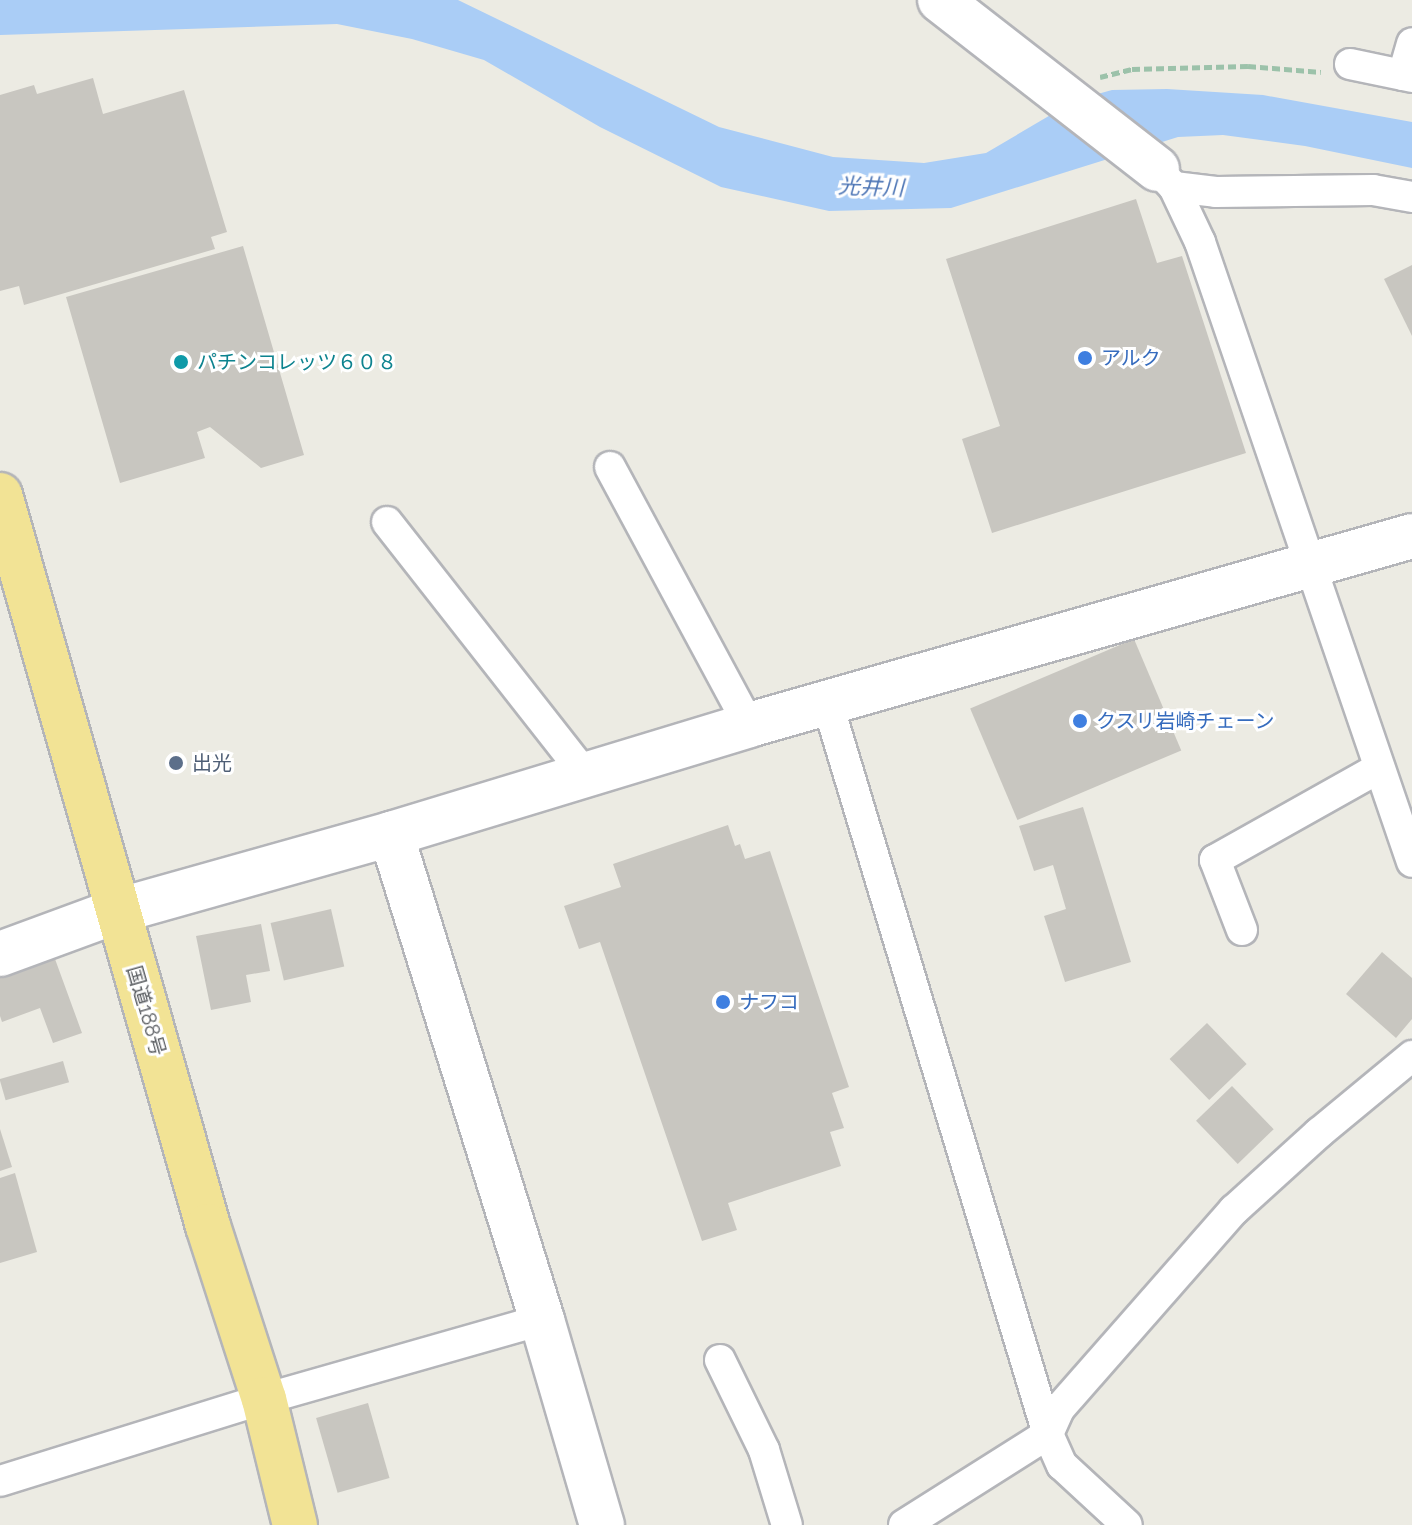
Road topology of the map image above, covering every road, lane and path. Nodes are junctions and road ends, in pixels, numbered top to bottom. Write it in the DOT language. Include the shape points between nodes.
graph roads {
  1 [pos="940,0"];
  2 [pos="1412,43"];
  3 [pos="1350,64"];
  4 [pos="1408,76"];
  5 [pos="1071,101"];
  6 [pos="1166,178"];
  7 [pos="1412,197"];
  8 [pos="610,467"];
  9 [pos="0,495"];
  10 [pos="387,522"];
  11 [pos="1412,536"];
  12 [pos="1309,566"];
  13 [pos="828,705"];
  14 [pos="749,725"];
  15 [pos="1377,769"];
  16 [pos="584,773"];
  17 [pos="391,834"];
  18 [pos="1412,862"];
  19 [pos="117,911"];
  20 [pos="1242,930"];
  21 [pos="0,954"];
  22 [pos="1412,1056"];
  23 [pos="542,1320"];
  24 [pos="720,1360"];
  25 [pos="264,1399"];
  26 [pos="1048,1434"];
  27 [pos="0,1481"];
  28 [pos="295,1525"];
  29 [pos="602,1525"];
  30 [pos="787,1525"];
  31 [pos="904,1525"];
  32 [pos="1127,1525"];
  1 -- 5 [label="street"];
  2 -- 4 [label="street"];
  3 -- 4 [label="street"];
  3 -- 5 [label="path" via="1334,73 1248,66 1132,69 1098,78"];
  5 -- 6 [label="street"];
  6 -- 7 [label="street" via="1216,192 1373,190"];
  6 -- 12 [label="street" via="1200,242"];
  8 -- 14 [label="street"];
  9 -- 19 [label="highway, 国道188号"];
  10 -- 16 [label="street"];
  11 -- 12 [label="street"];
  12 -- 13 [label="street"];
  12 -- 15 [label="street"];
  13 -- 14 [label="street"];
  13 -- 26 [label="street"];
  14 -- 16 [label="street"];
  15 -- 18 [label="street"];
  15 -- 20 [label="street" via="1215,860"];
  16 -- 17 [label="street"];
  17 -- 19 [label="street"];
  17 -- 23 [label="street"];
  19 -- 21 [label="street"];
  19 -- 25 [label="highway, 国道188号"];
  22 -- 26 [label="street" via="1234,1210 1059,1409"];
  23 -- 25 [label="street"];
  23 -- 29 [label="street"];
  24 -- 30 [label="street" via="764,1450"];
  25 -- 27 [label="street"];
  25 -- 28 [label="highway, 国道188号"];
  26 -- 31 [label="street"];
  26 -- 32 [label="street" via="1062,1465"];
}
